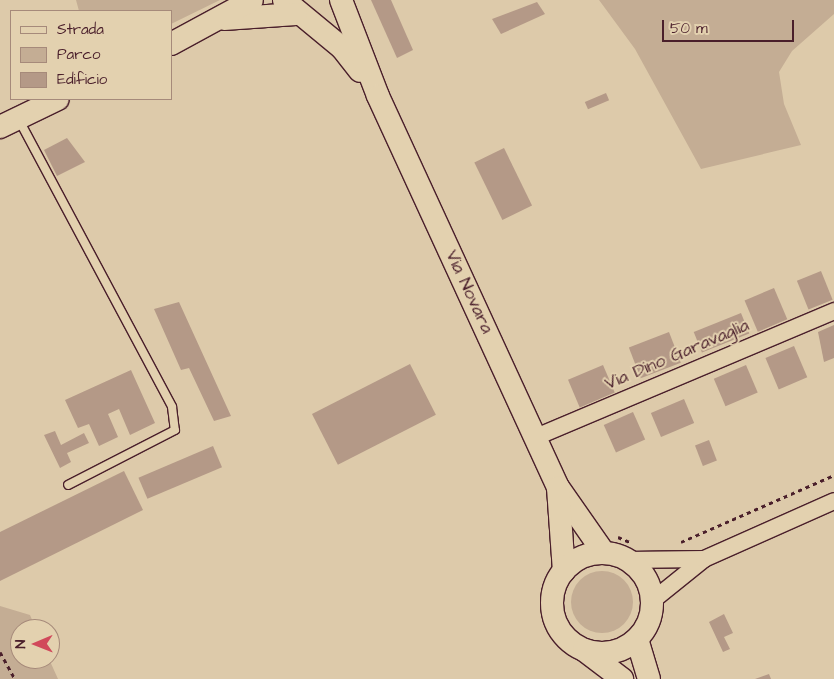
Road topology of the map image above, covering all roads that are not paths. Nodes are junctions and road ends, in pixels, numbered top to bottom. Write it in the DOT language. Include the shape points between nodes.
graph roads {
  1 [pos="252,0"];
  2 [pos="336,0"];
  3 [pos="341,0"];
  4 [pos="295,10"];
  5 [pos="221,20"];
  6 [pos="172,44"];
  7 [pos="378,96"];
  8 [pos="56,100"];
  9 [pos="9,122"];
  10 [pos="834,311"];
  11 [pos="536,437"];
  12 [pos="68,485"];
  13 [pos="558,487"];
  14 [pos="834,501"];
  15 [pos="608,543"];
  16 [pos="631,552"];
  17 [pos="704,559"];
  18 [pos="564,571"];
  19 [pos="652,601"];
  20 [pos="637,639"];
  21 [pos="583,649"];
  22 [pos="622,679"];
  23 [pos="649,679"];
  1 -- 5 [label="street"];
  2 -- 4 [label="street" via="323,14"];
  3 -- 7 [label="street, Via Novara"];
  4 -- 5 [label="street"];
  4 -- 7 [label="street, Via Novara" via="342,48"];
  5 -- 6 [label="street"];
  7 -- 11 [label="street, Via Novara"];
  8 -- 9 [label="street"];
  9 -- 12 [label="lane" via="172,407 175,430"];
  10 -- 11 [label="street, Via Dino Garavaglia"];
  11 -- 13 [label="street, Via Novara"];
  13 -- 15 [label="street, Via Novara"];
  13 -- 18 [label="street, Via Novara"];
  14 -- 17 [label="street"];
  15 -- 16 [label="street"];
  15 -- 18 [label="street"];
  16 -- 17 [label="street"];
  16 -- 19 [label="street"];
  17 -- 19 [label="street"];
  18 -- 21 [label="street, Via Novara" via="553,599 554,615 570,641"];
  19 -- 20 [label="street" via="651,615"];
  20 -- 21 [label="street" via="612,652"];
  20 -- 23 [label="street"];
  21 -- 22 [label="street, Via Novara"];
}
